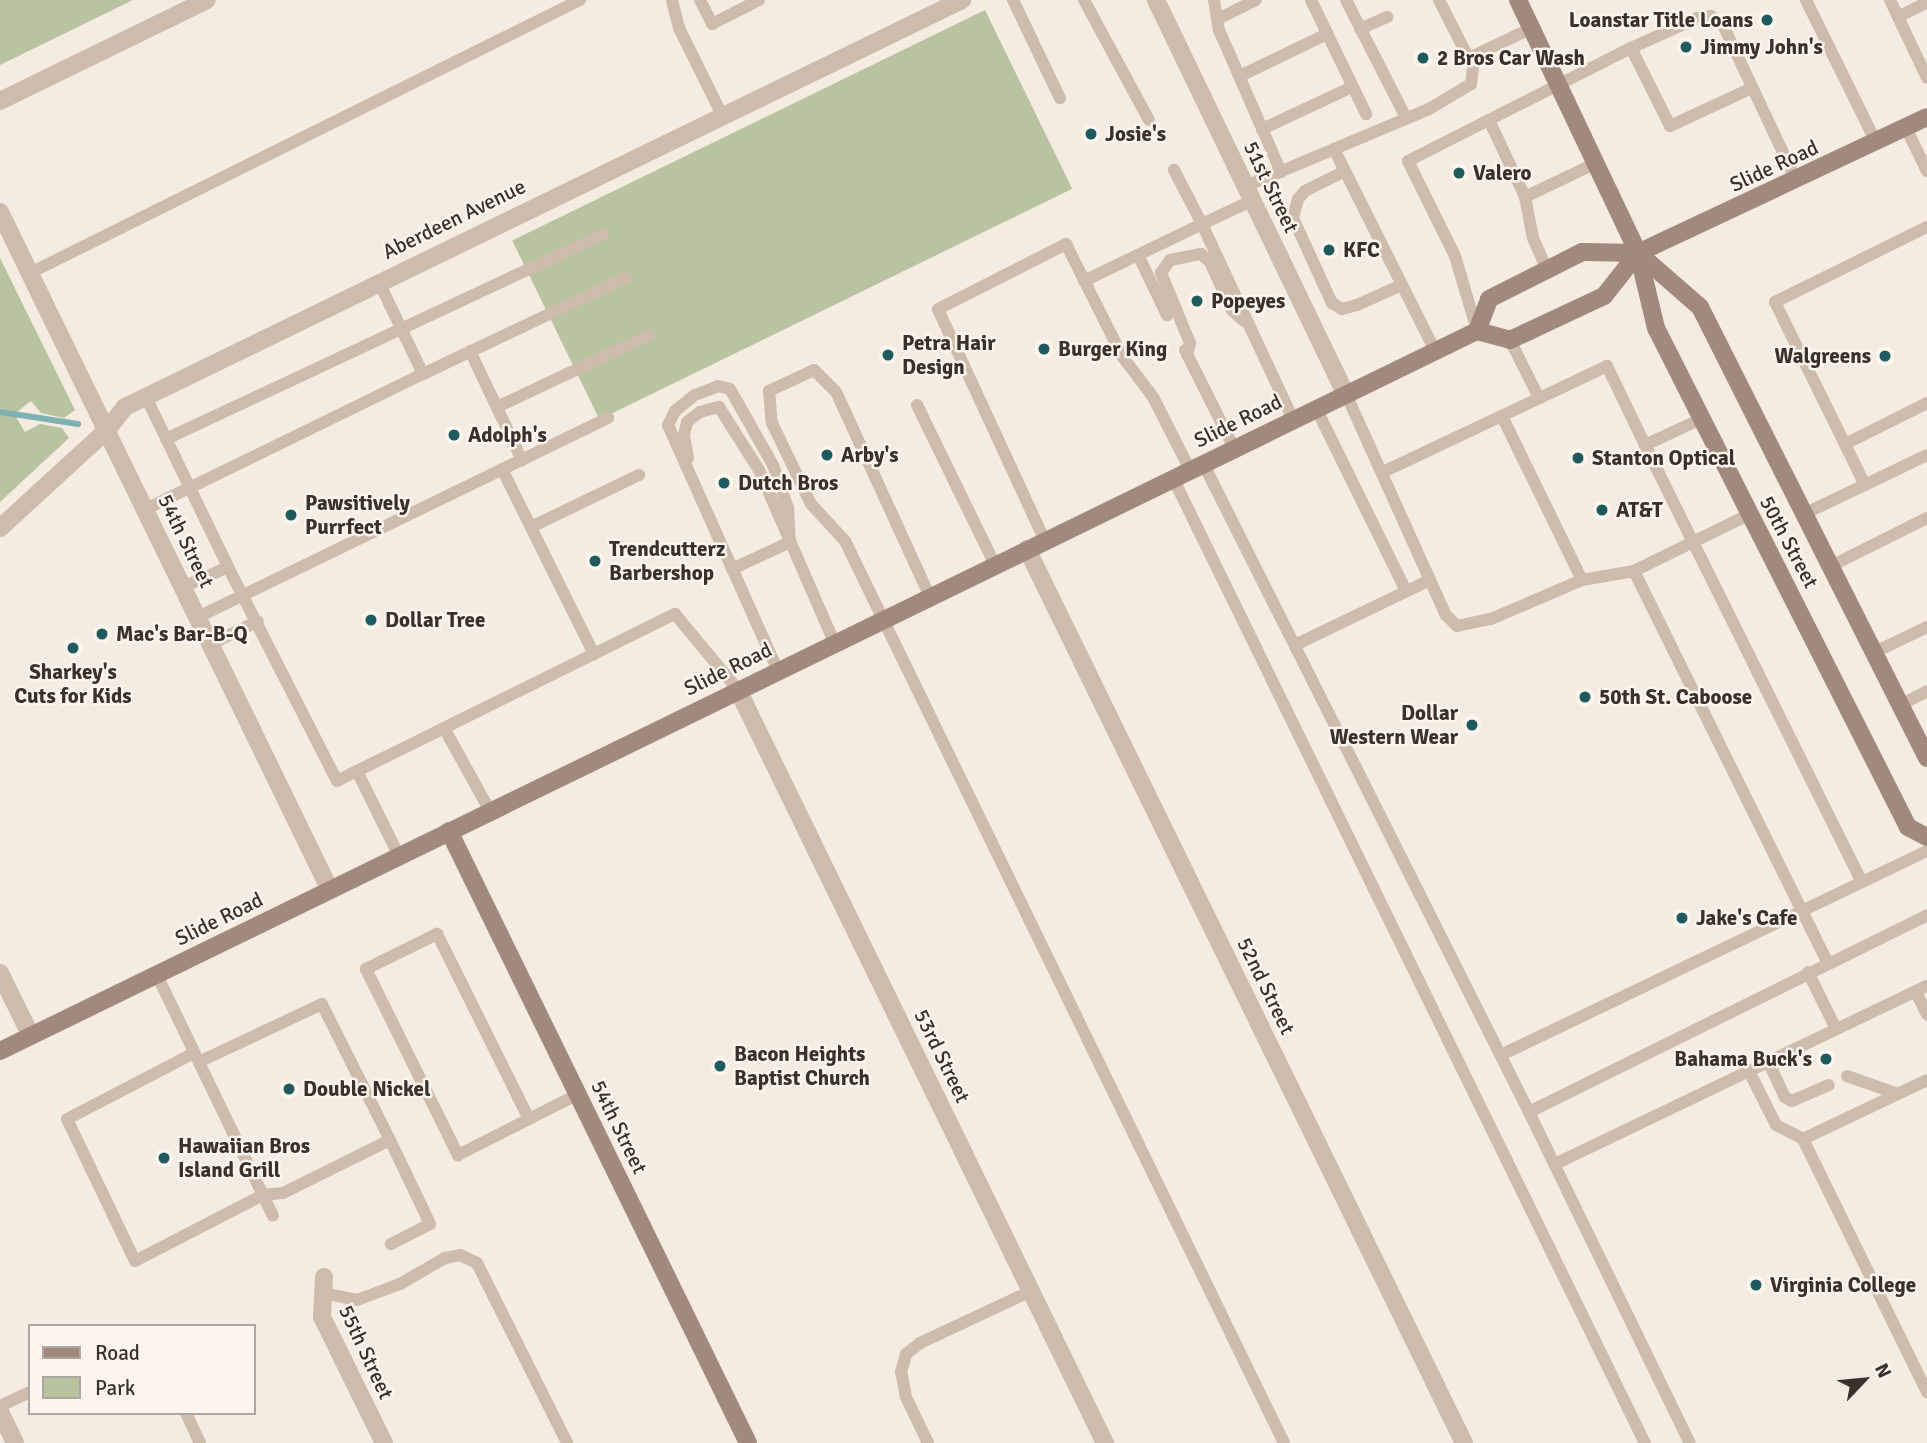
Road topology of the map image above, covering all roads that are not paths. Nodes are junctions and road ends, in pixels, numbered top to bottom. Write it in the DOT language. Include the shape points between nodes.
graph roads {
  1 [pos="207,0"];
  2 [pos="580,0"];
  3 [pos="672,0"];
  4 [pos="700,0"];
  5 [pos="759,0"];
  6 [pos="962,0"];
  7 [pos="1013,0"];
  8 [pos="1084,0"];
  9 [pos="1156,0"];
  10 [pos="1214,0"];
  11 [pos="1256,0"];
  12 [pos="1311,0"];
  13 [pos="1346,0"];
  14 [pos="1439,0"];
  15 [pos="1518,0"];
  16 [pos="1806,0"];
  17 [pos="1890,0"];
  18 [pos="1927,2"];
  19 [pos="1387,17"];
  20 [pos="1898,17"];
  21 [pos="1218,19"];
  22 [pos="1532,28"];
  23 [pos="1360,29"];
  24 [pos="1327,34"];
  25 [pos="1631,48"];
  26 [pos="1469,58"];
  27 [pos="1240,76"];
  28 [pos="1927,78"];
  29 [pos="1558,84"];
  30 [pos="1352,87"];
  31 [pos="1752,88"];
  32 [pos="1060,98"];
  33 [pos="0,102"];
  34 [pos="1366,114"];
  35 [pos="722,115"];
  36 [pos="1927,117"];
  37 [pos="1406,118"];
  38 [pos="1149,120"];
  39 [pos="1489,120"];
  40 [pos="1906,128"];
  41 [pos="1262,129"];
  42 [pos="1876,142"];
  43 [pos="1334,149"];
  44 [pos="1595,163"];
  45 [pos="1174,170"];
  46 [pos="1345,171"];
  47 [pos="1927,171"];
  48 [pos="1281,172"];
  49 [pos="1796,180"];
  50 [pos="1249,193"];
  51 [pos="1525,197"];
  52 [pos="0,212"];
  53 [pos="1202,225"];
  54 [pos="1927,227"];
  55 [pos="603,234"];
  56 [pos="1638,253"];
  57 [pos="1138,255"];
  58 [pos="1547,270"];
  59 [pos="30,273"];
  60 [pos="625,278"];
  61 [pos="1084,281"];
  62 [pos="379,282"];
  63 [pos="1402,285"];
  64 [pos="1249,326"];
  65 [pos="402,330"];
  66 [pos="1477,331"];
  67 [pos="649,335"];
  68 [pos="1510,340"];
  69 [pos="470,351"];
  70 [pos="1435,351"];
  71 [pos="1187,355"];
  72 [pos="423,374"];
  73 [pos="1346,394"];
  74 [pos="146,397"];
  75 [pos="1539,398"];
  76 [pos="1927,403"];
  77 [pos="917,405"];
  78 [pos="497,407"];
  79 [pos="1316,408"];
  80 [pos="1502,416"];
  81 [pos="608,418"];
  82 [pos="1293,419"];
  83 [pos="1701,419"];
  84 [pos="107,430"];
  85 [pos="166,439"];
  86 [pos="1846,444"];
  87 [pos="1646,445"];
  88 [pos="1234,448"];
  89 [pos="1927,455"];
  90 [pos="522,460"];
  91 [pos="1196,466"];
  92 [pos="502,469"];
  93 [pos="1383,472"];
  94 [pos="639,475"];
  95 [pos="1173,478"];
  96 [pos="1865,485"];
  97 [pos="190,488"];
  98 [pos="146,509"];
  99 [pos="1804,514"];
  100 [pos="1748,515"];
  101 [pos="1927,518"];
  102 [pos="531,527"];
  103 [pos="0,528"];
  104 [pos="1045,541"];
  105 [pos="790,542"];
  106 [pos="1693,542"];
  107 [pos="722,547"];
  108 [pos="1027,549"];
  109 [pos="995,565"];
  110 [pos="1830,566"];
  111 [pos="228,567"];
  112 [pos="732,569"];
  113 [pos="1634,570"];
  114 [pos="1430,580"];
  115 [pos="1582,580"];
  116 [pos="183,587"];
  117 [pos="1406,591"];
  118 [pos="245,595"];
  119 [pos="930,597"];
  120 [pos="198,617"];
  121 [pos="883,620"];
  122 [pos="258,621"];
  123 [pos="1927,626"];
  124 [pos="835,643"];
  125 [pos="211,644"];
  126 [pos="1295,645"];
  127 [pos="1874,653"];
  128 [pos="594,654"];
  129 [pos="778,670"];
  130 [pos="738,690"];
  131 [pos="1927,691"];
  132 [pos="1900,705"];
  133 [pos="444,729"];
  134 [pos="1927,758"];
  135 [pos="357,771"];
  136 [pos="490,811"];
  137 [pos="449,831"];
  138 [pos="1927,837"];
  139 [pos="1927,851"];
  140 [pos="399,856"];
  141 [pos="1860,879"];
  142 [pos="330,890"];
  143 [pos="1801,909"];
  144 [pos="1927,915"];
  145 [pos="1828,963"];
  146 [pos="1808,972"];
  147 [pos="0,973"];
  148 [pos="157,975"];
  149 [pos="1921,989"];
  150 [pos="1927,1015"];
  151 [pos="1836,1029"];
  152 [pos="31,1036"];
  153 [pos="0,1051"];
  154 [pos="1501,1055"];
  155 [pos="197,1058"];
  156 [pos="1768,1061"];
  157 [pos="1749,1071"];
  158 [pos="1847,1076"];
  159 [pos="1927,1080"];
  160 [pos="1829,1085"];
  161 [pos="578,1094"];
  162 [pos="1898,1094"];
  163 [pos="1529,1112"];
  164 [pos="529,1119"];
  165 [pos="1802,1139"];
  166 [pos="390,1140"];
  167 [pos="1555,1164"];
  168 [pos="263,1195"];
  169 [pos="273,1216"];
  170 [pos="391,1244"];
  171 [pos="323,1285"];
  172 [pos="1031,1291"];
  173 [pos="1927,1392"];
  174 [pos="28,1393"];
  175 [pos="0,1406"];
  176 [pos="187,1415"];
  177 [pos="2,1422"];
  178 [pos="15,1443"];
  179 [pos="200,1443"];
  180 [pos="384,1443"];
  181 [pos="567,1443"];
  182 [pos="748,1443"];
  183 [pos="928,1443"];
  184 [pos="1105,1443"];
  185 [pos="1284,1443"];
  186 [pos="1464,1443"];
  187 [pos="1645,1443"];
  188 [pos="1690,1443"];
  1 -- 33 [label="street"];
  2 -- 59 [label="lane"];
  3 -- 35 [label="lane" via="679,28"];
  4 -- 5 [label="lane" via="712,24"];
  6 -- 35 [label="street, Aberdeen Avenue"];
  7 -- 32 [label="lane"];
  8 -- 38 [label="lane"];
  9 -- 50 [label="street, 51st Street"];
  10 -- 21 [label="lane"];
  11 -- 21 [label="lane"];
  12 -- 24 [label="lane"];
  13 -- 23 [label="lane"];
  14 -- 26 [label="lane"];
  15 -- 22 [label="main road, 50th Street"];
  16 -- 42 [label="lane"];
  17 -- 20 [label="lane"];
  18 -- 20 [label="lane"];
  19 -- 23 [label="lane"];
  20 -- 28 [label="lane"];
  21 -- 27 [label="lane"];
  22 -- 26 [label="lane"];
  22 -- 29 [label="main road, 50th Street"];
  23 -- 37 [label="lane"];
  24 -- 27 [label="lane"];
  24 -- 30 [label="lane"];
  25 -- 29 [label="lane"];
  25 -- 31 [label="lane" via="1711,16 1723,25"];
  25 -- 31 [label="lane" via="1670,126"];
  26 -- 37 [label="lane" via="1474,75 1471,84"];
  27 -- 41 [label="lane"];
  29 -- 39 [label="lane"];
  29 -- 44 [label="main road, 50th Street"];
  30 -- 34 [label="lane"];
  30 -- 41 [label="lane"];
  31 -- 49 [label="lane"];
  35 -- 62 [label="street, Aberdeen Avenue"];
  36 -- 40 [label="main road, Slide Road"];
  37 -- 43 [label="lane"];
  39 -- 51 [label="lane"];
  39 -- 66 [label="lane" via="1408,161 1455,256"];
  40 -- 42 [label="main road, Slide Road"];
  40 -- 47 [label="lane"];
  41 -- 48 [label="lane"];
  42 -- 49 [label="main road, Slide Road"];
  43 -- 46 [label="lane"];
  43 -- 48 [label="lane"];
  44 -- 51 [label="lane"];
  44 -- 56 [label="main road, 50th Street"];
  45 -- 53 [label="lane"];
  46 -- 63 [label="lane"];
  46 -- 63 [label="lane" via="1305,191 1293,218 1332,303 1342,309"];
  48 -- 50 [label="lane"];
  49 -- 56 [label="main road, Slide Road"];
  50 -- 53 [label="lane"];
  50 -- 73 [label="street, 51st Street"];
  51 -- 58 [label="lane" via="1533,238"];
  52 -- 59 [label="street, 54th Street"];
  53 -- 57 [label="lane"];
  53 -- 64 [label="lane"];
  54 -- 86 [label="lane" via="1775,302"];
  55 -- 65 [label="lane"];
  56 -- 58 [label="main road, Slide Road" via="1582,252"];
  56 -- 68 [label="main road, Slide Road" via="1604,296"];
  56 -- 83 [label="main road, 50th Street" via="1656,328"];
  56 -- 99 [label="main road, 50th Street" via="1700,307"];
  57 -- 61 [label="lane"];
  57 -- 71 [label="lane"];
  58 -- 66 [label="main road, Slide Road" via="1489,299"];
  59 -- 84 [label="street, 54th Street"];
  60 -- 69 [label="lane"];
  61 -- 91 [label="lane" via="1122,356"];
  61 -- 104 [label="lane" via="1066,244 938,309"];
  62 -- 65 [label="lane"];
  62 -- 74 [label="street, Aberdeen Avenue"];
  63 -- 70 [label="lane"];
  64 -- 71 [label="lane" via="1232,310 1210,262 1201,254 1179,255 1163,265 1161,273 1190,343"];
  64 -- 82 [label="lane"];
  65 -- 72 [label="lane"];
  65 -- 85 [label="lane"];
  66 -- 68 [label="main road"];
  66 -- 70 [label="main road, Slide Road"];
  67 -- 78 [label="lane"];
  68 -- 75 [label="lane"];
  69 -- 72 [label="lane"];
  69 -- 78 [label="lane"];
  70 -- 73 [label="main road, Slide Road"];
  71 -- 88 [label="lane"];
  72 -- 97 [label="lane"];
  73 -- 79 [label="main road, Slide Road"];
  73 -- 93 [label="lane"];
  74 -- 84 [label="street, Aberdeen Avenue" via="125,407"];
  74 -- 85 [label="lane"];
  75 -- 80 [label="lane"];
  75 -- 87 [label="lane" via="1607,366"];
  76 -- 86 [label="lane"];
  77 -- 109 [label="lane"];
  78 -- 90 [label="lane"];
  79 -- 82 [label="main road, Slide Road"];
  79 -- 117 [label="lane"];
  80 -- 93 [label="lane"];
  80 -- 115 [label="lane"];
  81 -- 90 [label="lane"];
  82 -- 88 [label="main road, Slide Road"];
  83 -- 87 [label="lane"];
  83 -- 100 [label="main road, 50th Street"];
  84 -- 98 [label="street, 54th Street"];
  84 -- 103 [label="street, Aberdeen Avenue"];
  85 -- 97 [label="lane"];
  86 -- 96 [label="lane"];
  87 -- 106 [label="lane"];
  88 -- 91 [label="main road, Slide Road"];
  89 -- 96 [label="lane"];
  90 -- 92 [label="lane"];
  91 -- 95 [label="main road, Slide Road"];
  91 -- 126 [label="lane"];
  92 -- 102 [label="lane"];
  92 -- 118 [label="lane"];
  93 -- 114 [label="lane"];
  94 -- 102 [label="lane"];
  95 -- 104 [label="main road, Slide Road"];
  95 -- 187 [label="lane"];
  96 -- 99 [label="lane"];
  97 -- 98 [label="lane"];
  97 -- 111 [label="lane"];
  98 -- 116 [label="street, 54th Street"];
  99 -- 110 [label="main road, 50th Street"];
  100 -- 106 [label="lane"];
  100 -- 138 [label="main road, 50th Street" via="1810,628 1908,827"];
  101 -- 110 [label="lane"];
  102 -- 128 [label="lane"];
  104 -- 108 [label="main road, Slide Road"];
  105 -- 107 [label="lane" via="759,470 719,407 700,412 687,422 684,435 688,458 726,539"];
  105 -- 107 [label="lane" via="788,508 773,465 730,389 718,386 695,395 675,411 667,425"];
  105 -- 112 [label="lane"];
  105 -- 124 [label="lane"];
  106 -- 113 [label="lane"];
  106 -- 141 [label="lane"];
  107 -- 112 [label="lane"];
  108 -- 109 [label="main road, Slide Road"];
  108 -- 186 [label="street, 52nd Street"];
  109 -- 119 [label="main road, Slide Road"];
  110 -- 127 [label="main road, 50th Street"];
  111 -- 116 [label="lane"];
  111 -- 118 [label="lane"];
  112 -- 129 [label="lane"];
  113 -- 115 [label="lane"];
  113 -- 143 [label="lane"];
  114 -- 115 [label="lane" via="1446,615 1466,628"];
  114 -- 117 [label="lane"];
  116 -- 120 [label="street, 54th Street"];
  117 -- 126 [label="lane"];
  118 -- 120 [label="lane"];
  118 -- 122 [label="lane"];
  119 -- 121 [label="main road, Slide Road"];
  119 -- 121 [label="lane" via="836,392 814,370 769,390 772,423 811,505 845,541"];
  120 -- 125 [label="street, 54th Street"];
  121 -- 124 [label="main road, Slide Road"];
  121 -- 185 [label="lane"];
  122 -- 125 [label="lane"];
  122 -- 135 [label="lane" via="337,781"];
  123 -- 127 [label="lane"];
  124 -- 129 [label="main road, Slide Road"];
  125 -- 142 [label="street, 54th Street"];
  126 -- 154 [label="lane"];
  127 -- 132 [label="main road, 50th Street"];
  128 -- 130 [label="lane" via="675,614"];
  128 -- 133 [label="lane"];
  129 -- 130 [label="main road, Slide Road"];
  130 -- 136 [label="main road, Slide Road"];
  130 -- 172 [label="street, 53rd Street"];
  131 -- 132 [label="lane"];
  132 -- 134 [label="main road, 50th Street"];
  133 -- 135 [label="lane"];
  133 -- 136 [label="lane"];
  135 -- 140 [label="lane"];
  136 -- 137 [label="main road, Slide Road"];
  137 -- 140 [label="main road, Slide Road"];
  137 -- 161 [label="main road, 54th Street"];
  139 -- 141 [label="lane"];
  140 -- 142 [label="main road, Slide Road"];
  141 -- 143 [label="lane"];
  142 -- 148 [label="main road, Slide Road"];
  143 -- 145 [label="lane"];
  143 -- 154 [label="lane"];
  144 -- 145 [label="lane"];
  145 -- 146 [label="lane"];
  146 -- 151 [label="lane"];
  146 -- 163 [label="lane"];
  147 -- 152 [label="street"];
  148 -- 152 [label="main road, Slide Road"];
  148 -- 155 [label="lane"];
  149 -- 150 [label="lane"];
  149 -- 151 [label="lane"];
  151 -- 156 [label="lane"];
  152 -- 153 [label="main road, Slide Road"];
  154 -- 163 [label="lane"];
  155 -- 166 [label="lane" via="322,1004"];
  155 -- 168 [label="lane"];
  155 -- 168 [label="lane" via="67,1119 135,1261"];
  156 -- 157 [label="lane"];
  156 -- 160 [label="lane" via="1785,1097 1792,1101"];
  157 -- 165 [label="lane" via="1776,1125"];
  157 -- 167 [label="lane"];
  158 -- 162 [label="lane"];
  159 -- 162 [label="lane"];
  161 -- 164 [label="lane"];
  161 -- 182 [label="main road, 54th Street"];
  162 -- 165 [label="lane"];
  163 -- 167 [label="lane"];
  164 -- 164 [label="lane" via="458,1155 366,969 437,934"];
  165 -- 173 [label="lane"];
  166 -- 168 [label="lane" via="283,1194"];
  166 -- 170 [label="lane" via="430,1224"];
  167 -- 188 [label="lane"];
  168 -- 169 [label="lane"];
  171 -- 180 [label="street, 55th Street" via="322,1317"];
  171 -- 181 [label="lane" via="357,1300 445,1258 460,1255 477,1263"];
  172 -- 183 [label="lane" via="920,1343 906,1354 901,1372 906,1397"];
  172 -- 184 [label="street, 53rd Street"];
  174 -- 175 [label="lane"];
  176 -- 179 [label="lane"];
  177 -- 178 [label="street"];
}
